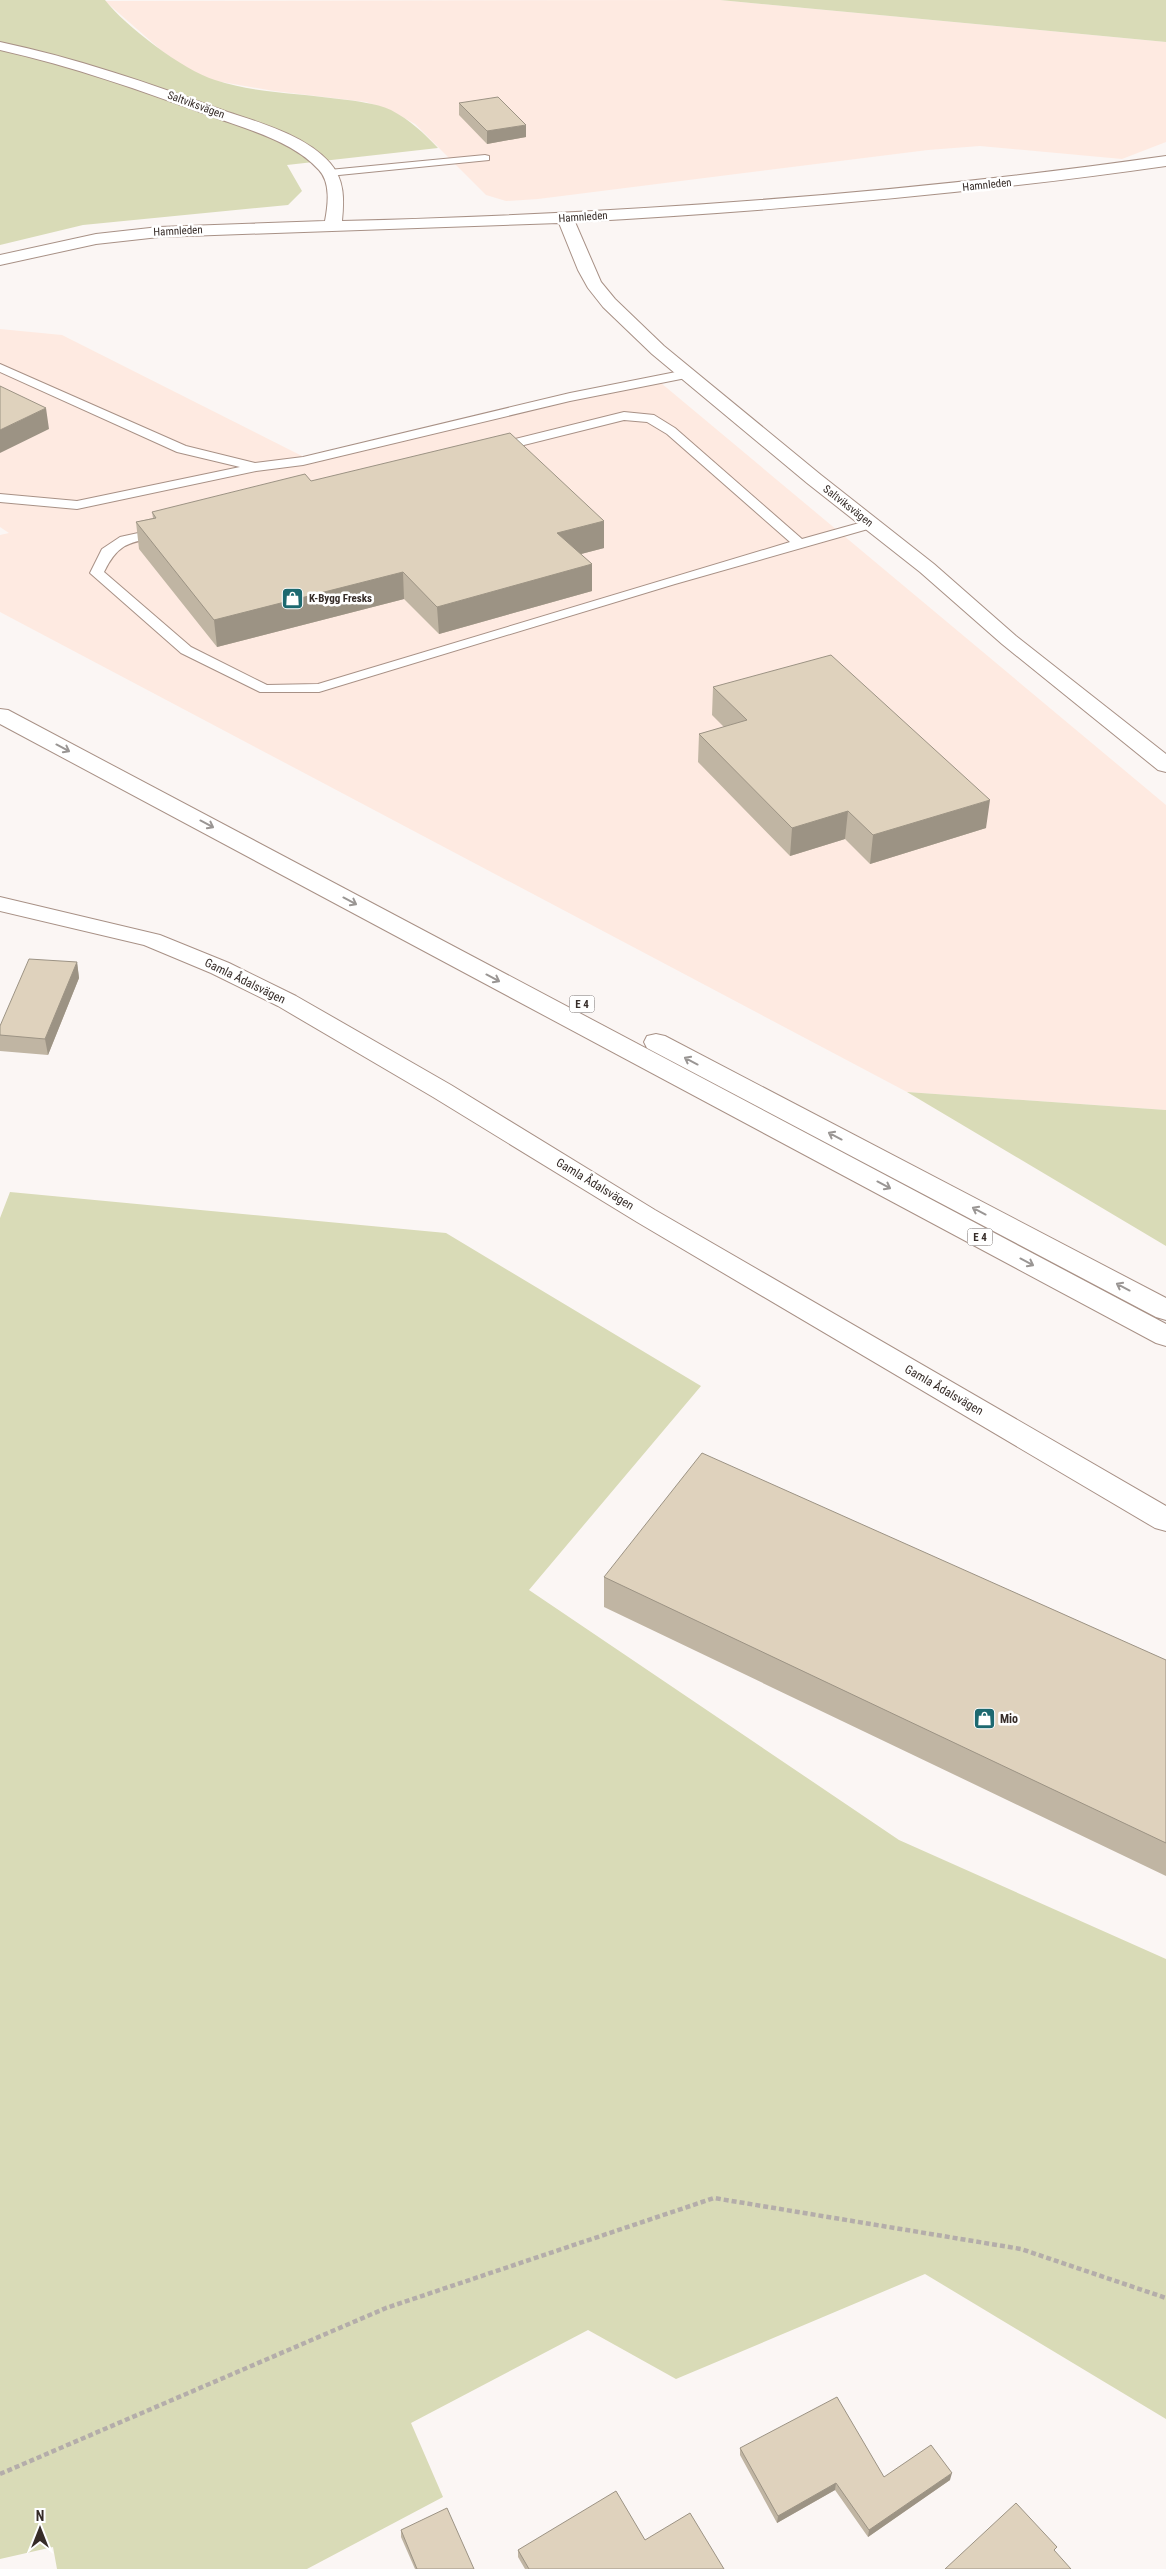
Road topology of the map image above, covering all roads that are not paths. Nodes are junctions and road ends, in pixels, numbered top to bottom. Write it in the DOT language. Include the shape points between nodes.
graph roads {
  1 [pos="0,46"];
  2 [pos="485,158"];
  3 [pos="1166,162"];
  4 [pos="329,173"];
  5 [pos="565,218"];
  6 [pos="333,224"];
  7 [pos="0,260"];
  8 [pos="0,368"];
  9 [pos="686,374"];
  10 [pos="480,452"];
  11 [pos="256,467"];
  12 [pos="0,498"];
  13 [pos="870,524"];
  14 [pos="173,528"];
  15 [pos="799,542"];
  16 [pos="0,696"];
  17 [pos="7,721"];
  18 [pos="1166,765"];
  19 [pos="0,904"];
  20 [pos="1166,1310"];
  21 [pos="1166,1336"];
  22 [pos="1166,1520"];
  1 -- 4 [label="main road, Saltviksvägen" via="82,66 235,120 278,137 306,153"];
  2 -- 4 [label="lane"];
  3 -- 5 [label="main road, Hamnleden" via="904,194"];
  4 -- 6 [label="main road" via="337,200"];
  5 -- 6 [label="main road, Hamnleden"];
  5 -- 9 [label="main road, Saltviksvägen" via="594,284 609,303"];
  6 -- 7 [label="main road, Hamnleden" via="126,235"];
  8 -- 11 [label="lane" via="182,449"];
  9 -- 11 [label="lane" via="570,397 302,461"];
  9 -- 13 [label="main road, Saltviksvägen"];
  10 -- 15 [label="lane" via="624,416 650,418 671,431"];
  11 -- 12 [label="lane" via="77,506"];
  13 -- 15 [label="lane"];
  13 -- 18 [label="main road, Saltviksvägen"];
  14 -- 15 [label="lane" via="125,540 107,552 97,573 186,650 265,689 319,688"];
  20 -- 16 [label="main road, E 4, one-way"];
  17 -- 21 [label="main road, E 4, one-way"];
  19 -- 22 [label="main road, Gamla Ådalsvägen" via="152,940 288,1001 646,1216"];
}
